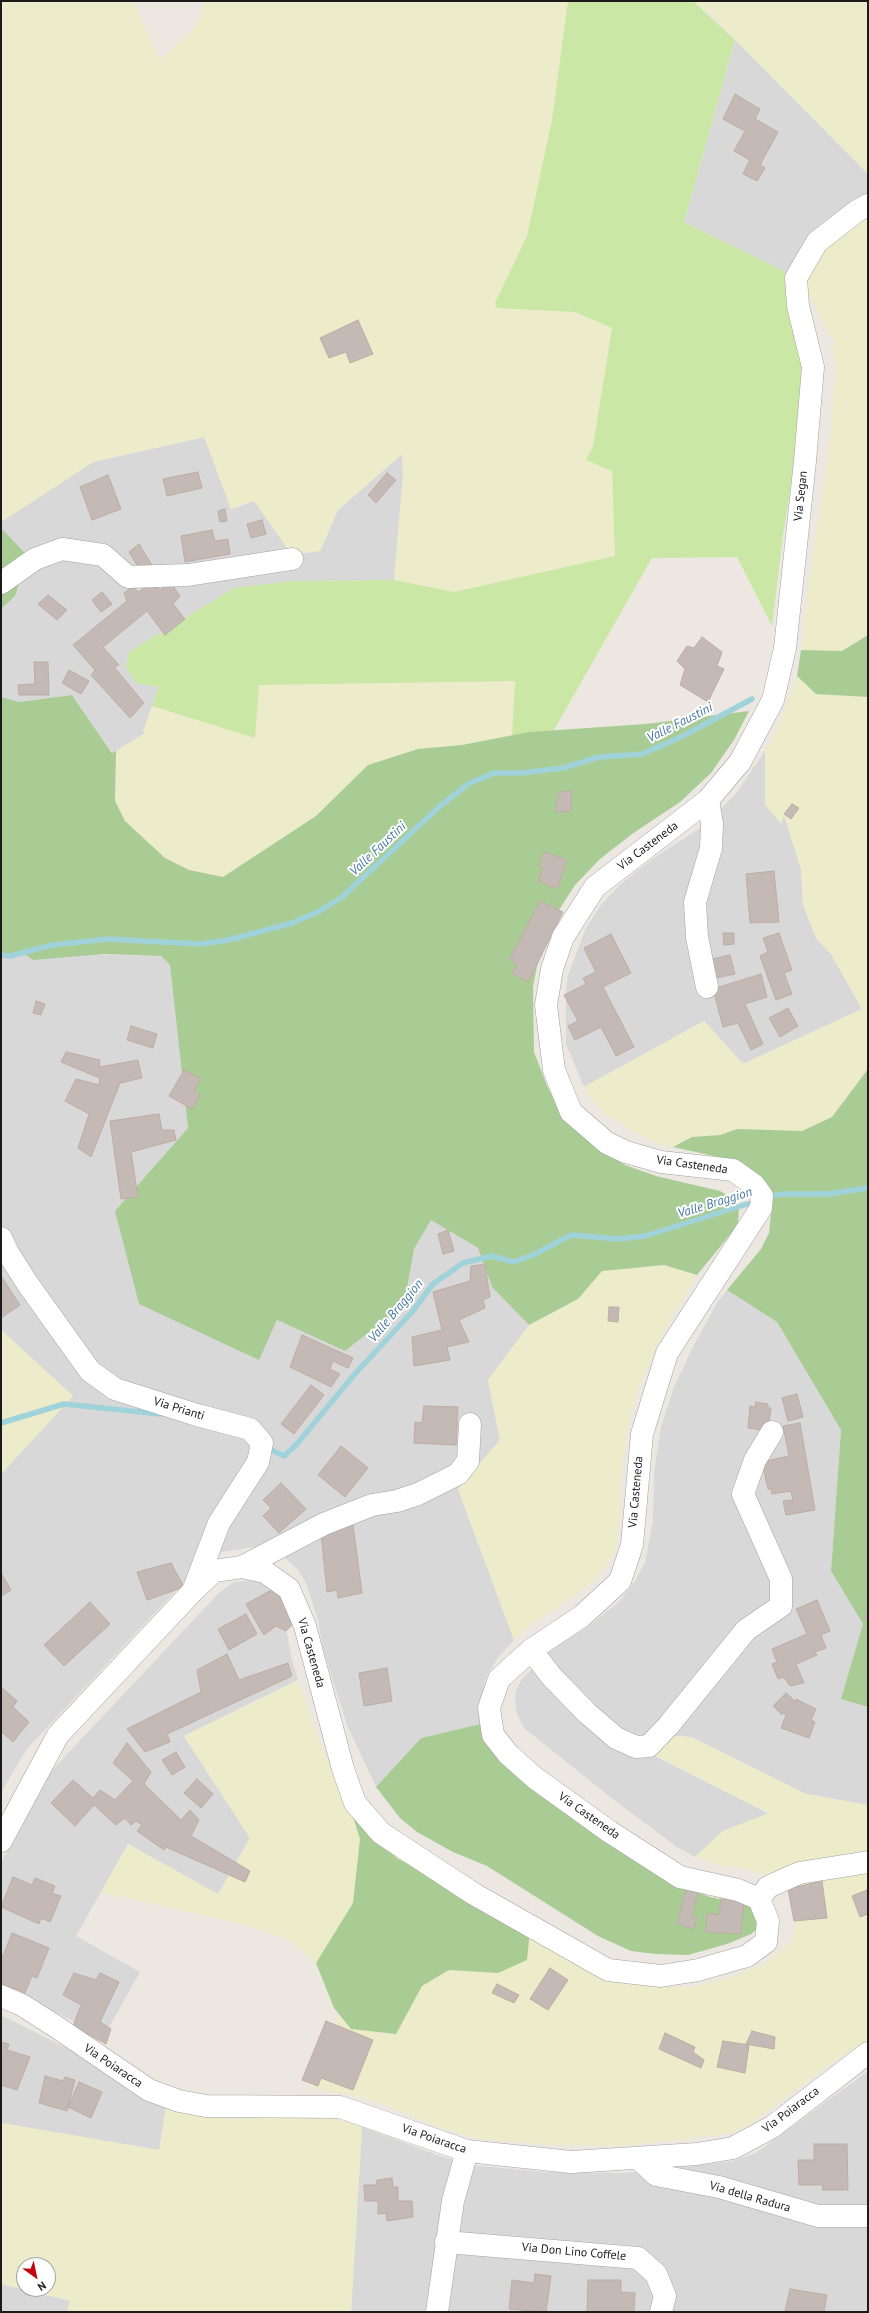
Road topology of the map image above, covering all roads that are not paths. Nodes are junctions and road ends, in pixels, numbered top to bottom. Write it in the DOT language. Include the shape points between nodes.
graph roads {
  1 [pos="868,205"];
  2 [pos="292,559"];
  3 [pos="1,583"];
  4 [pos="708,800"];
  5 [pos="707,987"];
  6 [pos="1,1238"];
  7 [pos="470,1424"];
  8 [pos="772,1432"];
  9 [pos="242,1567"];
  10 [pos="192,1592"];
  11 [pos="531,1650"];
  12 [pos="1,1841"];
  13 [pos="868,1862"];
  14 [pos="759,1899"];
  15 [pos="1,1996"];
  16 [pos="868,2053"];
  17 [pos="467,2151"];
  18 [pos="639,2159"];
  19 [pos="868,2216"];
  20 [pos="446,2242"];
  21 [pos="437,2312"];
  22 [pos="660,2312"];
  1 -- 4 [label="street, Via Segan" via="817,242 796,278 798,306 813,367 785,648 773,700 740,762"];
  2 -- 3 [label="street" via="188,575 128,578 102,555 62,549 35,560"];
  4 -- 5 [label="street" via="712,824 711,848 695,902 697,937"];
  4 -- 11 [label="street, Via Casteneda" via="595,886 563,937 552,969 546,1005 554,1070 571,1112 607,1143 626,1152 661,1162 733,1170 754,1185 762,1196 761,1208 667,1353 642,1434 632,1545 620,1581 582,1616"];
  6 -- 10 [label="street, Via Prianti" via="27,1283 90,1371 115,1389 250,1429 262,1443 258,1462 218,1523"];
  7 -- 9 [label="street" via="468,1461 458,1474 418,1494 372,1505 324,1524"];
  8 -- 11 [label="street" via="755,1460 743,1494 781,1579 781,1606 746,1630 649,1746 636,1747 616,1738 557,1682"];
  9 -- 10 [label="street, Via Casteneda" via="214,1571"];
  9 -- 14 [label="street, Via Casteneda" via="265,1572 289,1589 305,1626 343,1769 356,1803 382,1833 474,1894 608,1970 661,1976 698,1970 747,1956 766,1942 768,1921"];
  10 -- 12 [label="street, Via Casteneda" via="58,1735"];
  11 -- 14 [label="street, Via Casteneda" via="499,1679 489,1708 493,1735 508,1754 535,1778 680,1878 738,1890"];
  13 -- 14 [label="street" via="800,1873 768,1887"];
  15 -- 17 [label="street, Via Poiaracca" via="49,2022 149,2090 179,2101 206,2106 340,2107"];
  16 -- 18 [label="street, Via Poiaracca" via="772,2127 733,2148"];
  17 -- 18 [label="street, Via Poiaracca" via="571,2162"];
  17 -- 20 [label="street" via="453,2201"];
  18 -- 19 [label="street, Via della Radura" via="656,2174 719,2187 818,2216"];
  20 -- 21 [label="street"];
  20 -- 22 [label="street, Via Don Lino Coffele" via="638,2258 656,2274 664,2296"];
}
